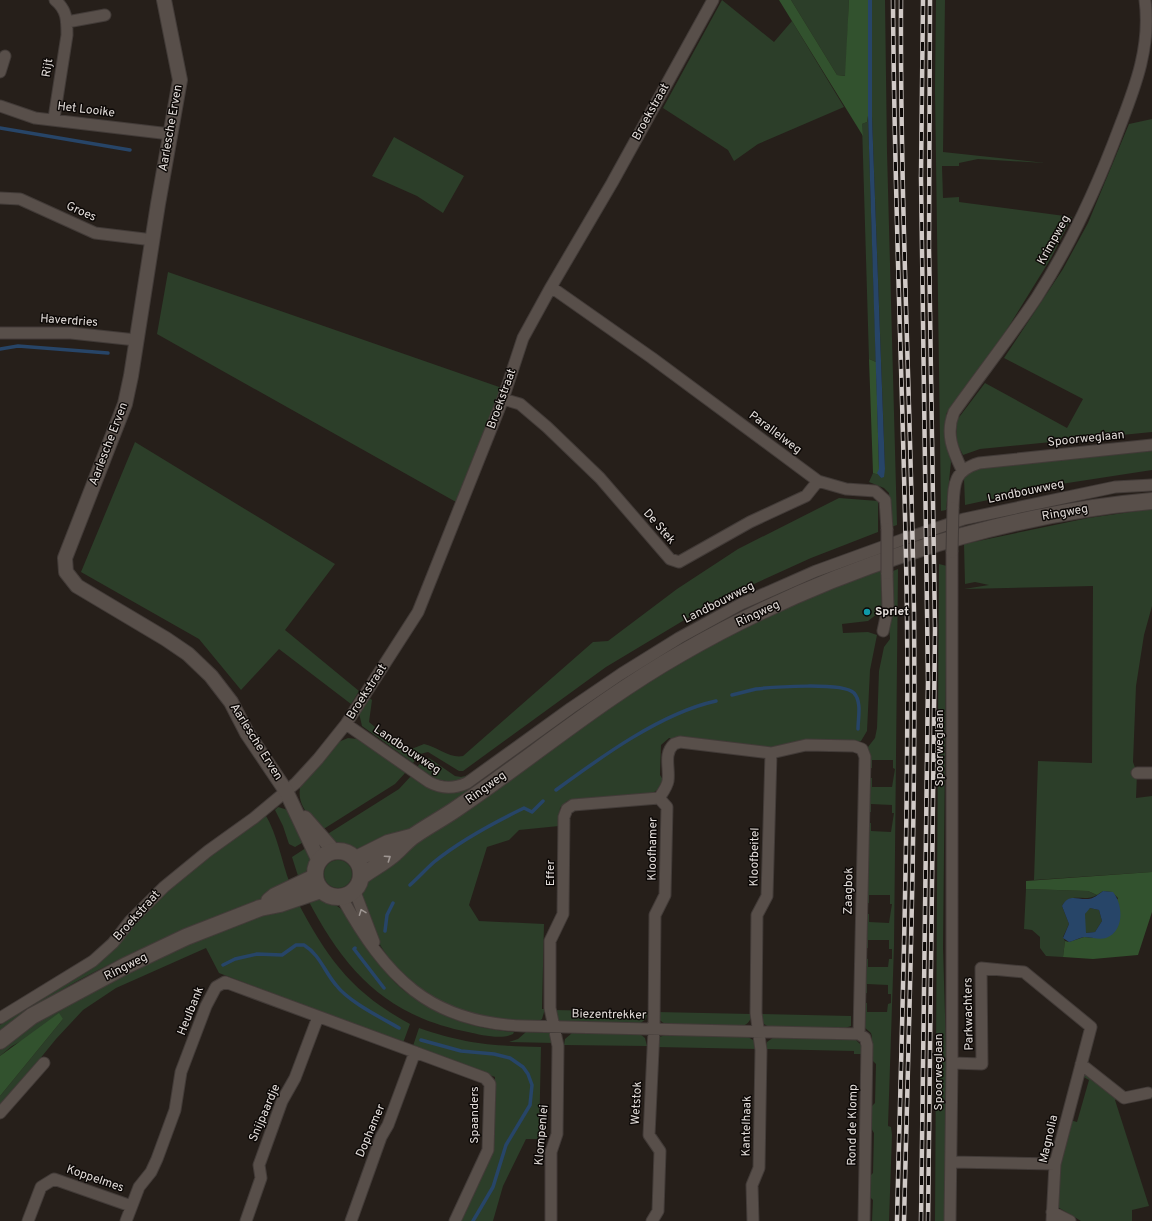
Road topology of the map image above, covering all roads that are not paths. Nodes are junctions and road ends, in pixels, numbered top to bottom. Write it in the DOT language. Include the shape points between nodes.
graph roads {
  1 [pos="55,0"];
  2 [pos="164,0"];
  3 [pos="713,0"];
  4 [pos="1145,0"];
  5 [pos="105,15"];
  6 [pos="67,22"];
  7 [pos="5,56"];
  8 [pos="0,72"];
  9 [pos="0,106"];
  10 [pos="54,118"];
  11 [pos="170,134"];
  12 [pos="0,198"];
  13 [pos="153,240"];
  14 [pos="551,287"];
  15 [pos="0,333"];
  16 [pos="136,340"];
  17 [pos="503,399"];
  18 [pos="1152,445"];
  19 [pos="962,470"];
  20 [pos="818,481"];
  21 [pos="1152,485"];
  22 [pos="1152,500"];
  23 [pos="883,631"];
  24 [pos="346,724"];
  25 [pos="771,753"];
  26 [pos="1137,773"];
  27 [pos="1152,773"];
  28 [pos="286,791"];
  29 [pos="659,798"];
  30 [pos="296,807"];
  31 [pos="412,836"];
  32 [pos="334,851"];
  33 [pos="356,859"];
  34 [pos="320,860"];
  35 [pos="362,876"];
  36 [pos="318,884"];
  37 [pos="348,895"];
  38 [pos="318,1017"];
  39 [pos="0,1018"];
  40 [pos="555,1027"];
  41 [pos="1091,1027"];
  42 [pos="654,1029"];
  43 [pos="758,1031"];
  44 [pos="859,1034"];
  45 [pos="0,1041"];
  46 [pos="415,1052"];
  47 [pos="44,1063"];
  48 [pos="952,1063"];
  49 [pos="1081,1064"];
  50 [pos="1148,1093"];
  51 [pos="0,1113"];
  52 [pos="951,1162"];
  53 [pos="1055,1164"];
  54 [pos="131,1206"];
  55 [pos="1052,1216"];
  56 [pos="28,1221"];
  57 [pos="126,1221"];
  58 [pos="246,1221"];
  59 [pos="351,1221"];
  60 [pos="455,1221"];
  61 [pos="551,1221"];
  62 [pos="652,1221"];
  63 [pos="753,1221"];
  64 [pos="864,1221"];
  65 [pos="950,1221"];
  66 [pos="1070,1221"];
  1 -- 6 [label="street, Rijt" via="63,7"];
  2 -- 11 [label="street, Aarlesche Erven" via="180,80"];
  3 -- 14 [label="street, Broekstraat"];
  4 -- 19 [label="street, Krimpweg" via="1145,50 1138,80 1078,226 1037,297 954,412 949,423 953,451"];
  5 -- 6 [label="street"];
  6 -- 10 [label="street, Rijt"];
  7 -- 8 [label="street"];
  9 -- 10 [label="street, Het Looike" via="35,118"];
  10 -- 11 [label="street, Het Looike"];
  11 -- 13 [label="street, Aarlesche Erven"];
  12 -- 13 [label="street, Groes" via="20,199 95,233"];
  13 -- 16 [label="street, Aarlesche Erven"];
  14 -- 17 [label="street, Broekstraat" via="523,338"];
  14 -- 20 [label="street, Parallelweg"];
  15 -- 16 [label="street, Haverdries" via="71,332"];
  16 -- 28 [label="street, Aarlesche Erven" via="125,404 65,558 66,572 77,586 166,639 188,654 211,676 231,702 247,733"];
  17 -- 20 [label="street, De Stek" via="520,404 547,427 600,478 670,559 679,562 750,522 806,496"];
  17 -- 24 [label="street, Broekstraat" via="418,612"];
  18 -- 19 [label="street, Spoorweglaan" via="979,463"];
  19 -- 48 [label="street, Spoorweglaan, bridge" via="954,485 952,552"];
  20 -- 23 [label="street, Parallelweg, bridge" via="846,489 875,490 885,500 888,608"];
  21 -- 24 [label="street, Landbouwweg" via="1115,487 964,519 809,574 741,604 679,638 621,674 467,783 457,787 444,787 429,782"];
  22 -- 31 [label="main road, Ringweg" via="1058,513 964,535 873,564 748,618 680,654 587,714 455,810"];
  24 -- 28 [label="street, Broekstraat" via="318,759"];
  25 -- 29 [label="street" via="680,742 674,744 668,753 668,779"];
  25 -- 43 [label="street, Kloofbeitel" via="767,896 757,915"];
  25 -- 44 [label="street, Zaagbok" via="806,746 854,746 862,749 865,756"];
  26 -- 27 [label="street"];
  28 -- 30 [label="street"];
  28 -- 39 [label="street, Broekstraat" via="164,887 98,957"];
  29 -- 40 [label="street, Effer" via="573,805 567,809 564,817 563,914 550,942 550,1008"];
  29 -- 42 [label="street, Kloofhamer" via="667,806 665,896 655,915"];
  30 -- 32 [label="street"];
  30 -- 34 [label="street"];
  31 -- 33 [label="main road, Ringweg" via="388,843"];
  35 -- 31 [label="main road, Ringweg, one-way" via="395,853"];
  32 -- 33 [label="main road" via="345,852"];
  32 -- 34 [label="main road"];
  33 -- 35 [label="main road"];
  34 -- 36 [label="main road" via="315,869"];
  35 -- 37 [label="main road" via="360,884"];
  36 -- 37 [label="main road" via="334,898"];
  36 -- 45 [label="main road, Ringweg" via="275,896 260,908 186,937 125,966 32,1016"];
  37 -- 40 [label="street, Biezentrekker" via="357,926 381,957 409,988 432,1003 476,1022 498,1026"];
  38 -- 46 [label="street, Heulbank"];
  38 -- 54 [label="street, Heulbank" via="225,982 216,987 206,1006 181,1072 174,1110 157,1159 139,1187"];
  38 -- 58 [label="street, Snijpaardje" via="295,1078 282,1101 259,1164 261,1178"];
  40 -- 42 [label="street, Biezentrekker"];
  40 -- 61 [label="street, Klompenlei" via="558,1046 557,1134 551,1152"];
  41 -- 48 [label="street, Parkwachters" via="1024,972 981,968 982,1064"];
  41 -- 49 [label="street, Magnolia"];
  42 -- 43 [label="street, Biezentrekker"];
  42 -- 62 [label="street, Wetstok" via="649,1135 660,1151 658,1211"];
  43 -- 44 [label="street, Biezentrekker"];
  43 -- 63 [label="street, Kantelhaak" via="761,1050 759,1168 752,1185"];
  44 -- 64 [label="street, Rond de Klomp" via="865,1038 868,1045"];
  46 -- 59 [label="street, Dophamer" via="388,1125 378,1144"];
  46 -- 60 [label="street, Spaanders" via="485,1078 490,1084 488,1150"];
  47 -- 51 [label="street"];
  48 -- 52 [label="street, Spoorweglaan"];
  49 -- 50 [label="street" via="1124,1098"];
  49 -- 53 [label="street, Magnolia"];
  52 -- 53 [label="street"];
  52 -- 65 [label="street, Spoorweglaan"];
  53 -- 55 [label="street, Magnolia"];
  54 -- 56 [label="street, Koppelmes" via="54,1178 41,1187"];
  54 -- 57 [label="street, Heulbank"];
  55 -- 66 [label="street"];
}
